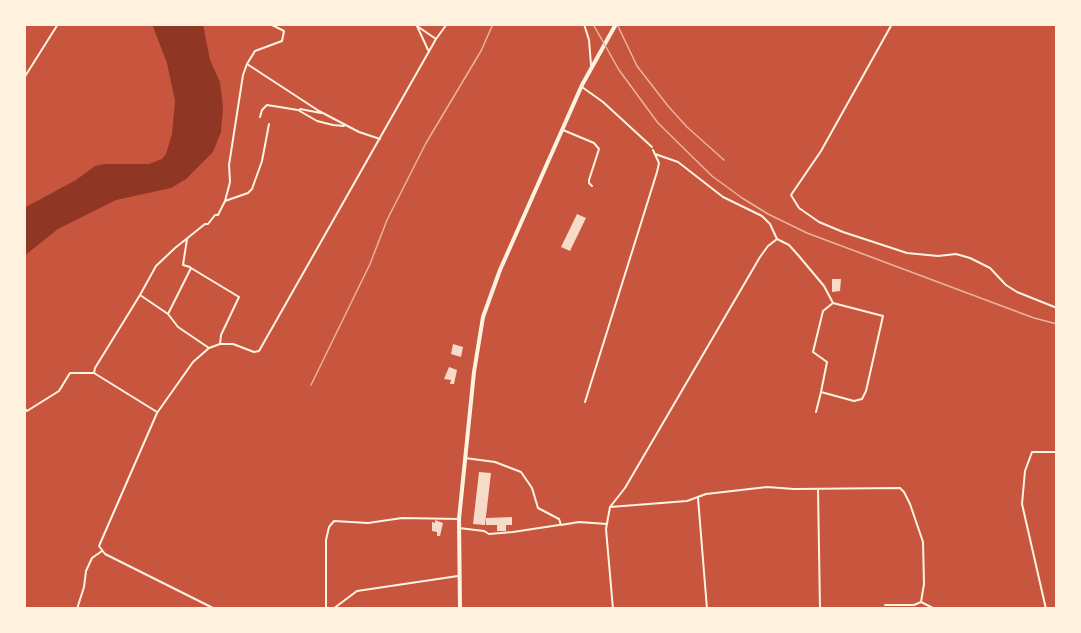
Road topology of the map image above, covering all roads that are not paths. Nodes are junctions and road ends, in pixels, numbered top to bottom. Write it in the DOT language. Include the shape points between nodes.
graph roads {
  1 [pos="58,24"];
  2 [pos="270,24"];
  3 [pos="447,24"];
  4 [pos="584,24"];
  5 [pos="616,24"];
  6 [pos="892,24"];
  7 [pos="416,25"];
  8 [pos="435,39"];
  9 [pos="429,52"];
  10 [pos="247,64"];
  11 [pos="591,68"];
  12 [pos="24,78"];
  13 [pos="582,87"];
  14 [pos="298,110"];
  15 [pos="323,113"];
  16 [pos="260,117"];
  17 [pos="269,124"];
  18 [pos="346,125"];
  19 [pos="563,130"];
  20 [pos="380,139"];
  21 [pos="655,154"];
  22 [pos="592,186"];
  23 [pos="225,201"];
  24 [pos="187,239"];
  25 [pos="777,239"];
  26 [pos="192,268"];
  27 [pos="140,295"];
  28 [pos="833,303"];
  29 [pos="1057,308"];
  30 [pos="168,314"];
  31 [pos="220,344"];
  32 [pos="208,348"];
  33 [pos="94,373"];
  34 [pos="821,392"];
  35 [pos="585,402"];
  36 [pos="24,408"];
  37 [pos="816,412"];
  38 [pos="157,413"];
  39 [pos="1057,452"];
  40 [pos="465,458"];
  41 [pos="818,489"];
  42 [pos="698,497"];
  43 [pos="610,507"];
  44 [pos="459,519"];
  45 [pos="607,524"];
  46 [pos="561,525"];
  47 [pos="459,528"];
  48 [pos="102,551"];
  49 [pos="458,576"];
  50 [pos="921,602"];
  51 [pos="885,605"];
  52 [pos="77,609"];
  53 [pos="215,609"];
  54 [pos="327,609"];
  55 [pos="333,609"];
  56 [pos="460,609"];
  57 [pos="613,609"];
  58 [pos="706,609"];
  59 [pos="820,609"];
  60 [pos="934,609"];
  61 [pos="1046,609"];
  1 -- 12 [label="street"];
  2 -- 10 [label="street" via="284,31 282,41 255,51"];
  3 -- 8 [label="street"];
  4 -- 11 [label="street"];
  5 -- 11 [label="main road"];
  6 -- 29 [label="street" via="821,151 791,195 799,208 819,222 907,253 970,258 990,268 1017,292"];
  7 -- 8 [label="street"];
  7 -- 9 [label="street"];
  8 -- 9 [label="street"];
  9 -- 20 [label="street"];
  10 -- 15 [label="street"];
  10 -- 23 [label="street"];
  11 -- 13 [label="main road"];
  13 -- 19 [label="main road"];
  13 -- 21 [label="street" via="603,102"];
  14 -- 15 [label="street"];
  14 -- 16 [label="street" via="267,105"];
  14 -- 18 [label="street" via="317,121"];
  15 -- 18 [label="street"];
  17 -- 23 [label="street" via="252,189"];
  18 -- 20 [label="street"];
  19 -- 22 [label="street" via="599,149 589,183"];
  19 -- 40 [label="main road" via="483,317"];
  20 -- 31 [label="street" via="259,351"];
  21 -- 25 [label="street" via="678,162 723,197 762,216 771,224"];
  21 -- 35 [label="street" via="657,172"];
  23 -- 24 [label="street" via="218,215"];
  24 -- 26 [label="street" via="183,265"];
  24 -- 27 [label="street" via="156,266"];
  25 -- 28 [label="street" via="789,244"];
  25 -- 43 [label="street" via="764,252 625,488"];
  26 -- 30 [label="street"];
  26 -- 31 [label="street" via="239,297"];
  27 -- 30 [label="street"];
  27 -- 33 [label="street"];
  28 -- 34 [label="street" via="823,311 813,352 827,362"];
  28 -- 34 [label="street" via="883,316 862,399 854,401"];
  30 -- 32 [label="street" via="178,327"];
  31 -- 32 [label="street"];
  32 -- 38 [label="street" via="193,362"];
  33 -- 36 [label="street" via="70,373 59,391 27,411"];
  33 -- 38 [label="street"];
  34 -- 37 [label="street"];
  38 -- 48 [label="street" via="99,546"];
  39 -- 61 [label="street" via="1032,452 1025,471 1022,504"];
  40 -- 44 [label="main road"];
  40 -- 46 [label="street" via="495,462 521,472 532,488 538,508 559,519"];
  41 -- 42 [label="street" via="767,487"];
  41 -- 50 [label="street" via="900,488 904,492 923,542"];
  41 -- 59 [label="street"];
  42 -- 43 [label="street"];
  42 -- 58 [label="street"];
  43 -- 45 [label="street"];
  44 -- 47 [label="main road"];
  44 -- 54 [label="street" via="334,521 326,540"];
  45 -- 46 [label="street"];
  45 -- 57 [label="street"];
  46 -- 47 [label="street" via="489,534"];
  47 -- 49 [label="main road"];
  48 -- 52 [label="street" via="92,558 86,571"];
  48 -- 53 [label="street"];
  49 -- 55 [label="street" via="357,591"];
  49 -- 56 [label="main road"];
  50 -- 51 [label="street"];
  50 -- 60 [label="street"];
}
